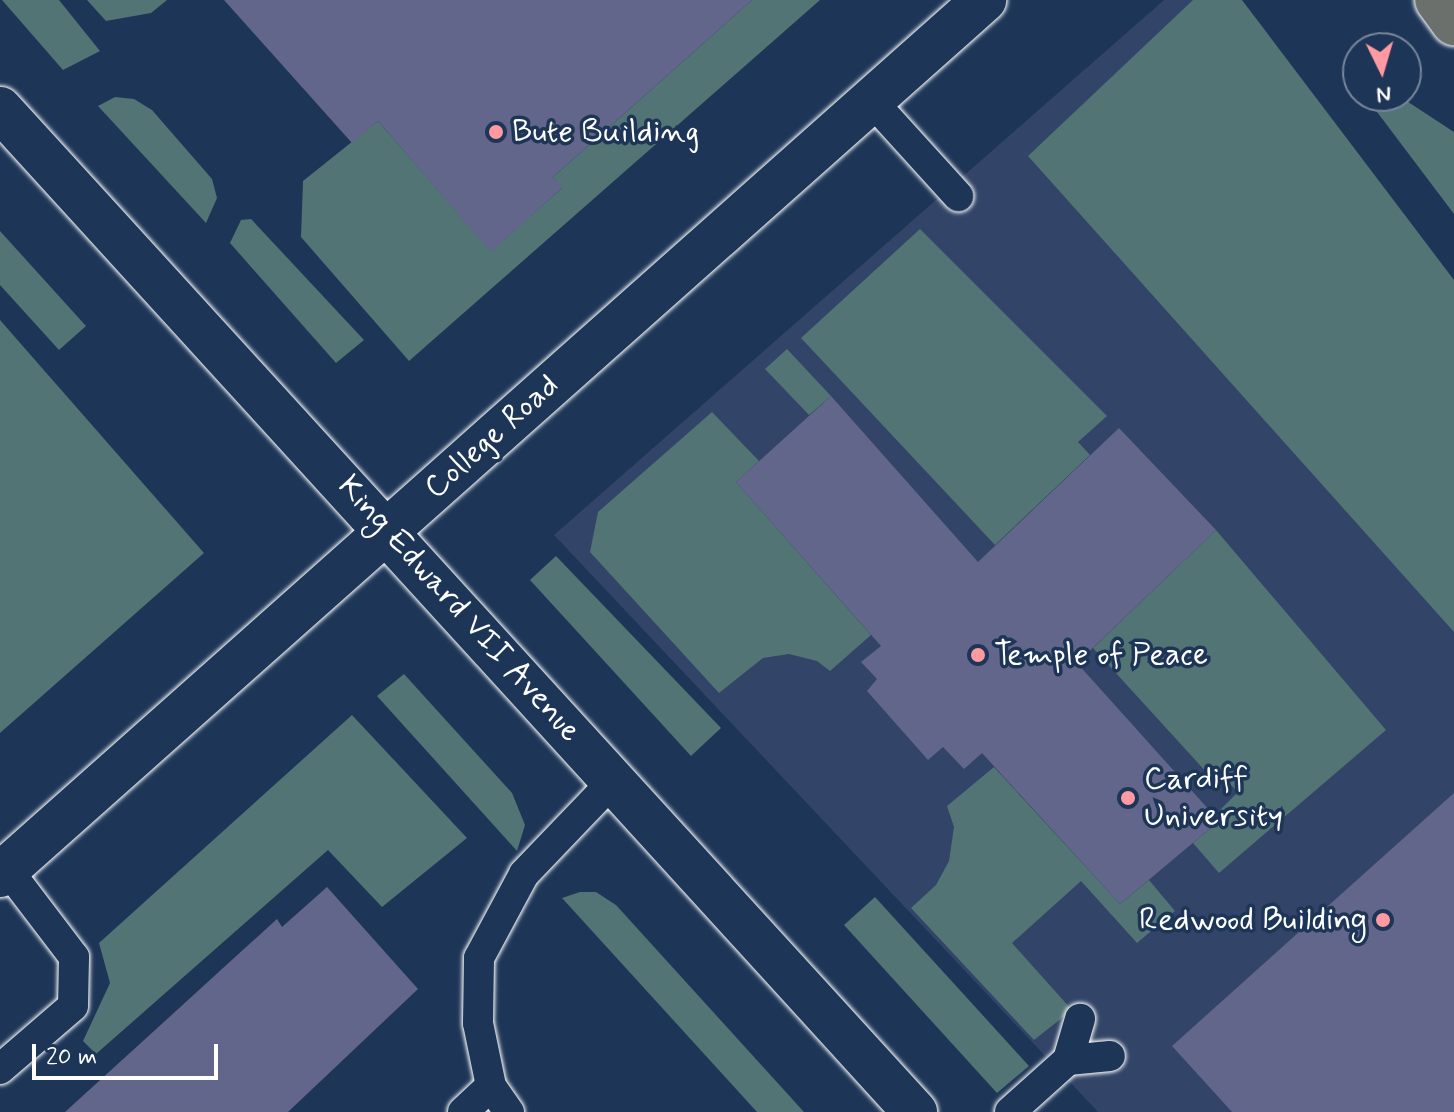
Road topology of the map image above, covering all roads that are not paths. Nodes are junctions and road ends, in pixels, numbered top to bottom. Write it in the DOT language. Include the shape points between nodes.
graph roads {
  1 [pos="984,0"];
  2 [pos="1437,0"];
  3 [pos="1454,23"];
  4 [pos="871,100"];
  5 [pos="0,109"];
  6 [pos="958,196"];
  7 [pos="388,530"];
  8 [pos="614,780"];
  9 [pos="3,872"];
  10 [pos="1080,1019"];
  11 [pos="1110,1056"];
  12 [pos="1068,1060"];
  13 [pos="0,1069"];
  14 [pos="491,1086"];
  15 [pos="463,1112"];
  16 [pos="509,1112"];
  17 [pos="915,1112"];
  18 [pos="1010,1112"];
  1 -- 4 [label="street, College Road"];
  2 -- 3 [label="main road"];
  4 -- 6 [label="lane"];
  4 -- 7 [label="street, College Road"];
  5 -- 7 [label="street, King Edward VII Avenue"];
  7 -- 8 [label="street, King Edward VII Avenue"];
  7 -- 9 [label="street, College Road"];
  8 -- 14 [label="lane" via="524,874 479,958 478,1023"];
  8 -- 17 [label="street, King Edward VII Avenue"];
  9 -- 13 [label="lane" via="74,957 73,1006"];
  10 -- 12 [label="lane"];
  11 -- 12 [label="lane"];
  12 -- 18 [label="lane"];
  14 -- 15 [label="lane"];
  14 -- 16 [label="lane"];
}
